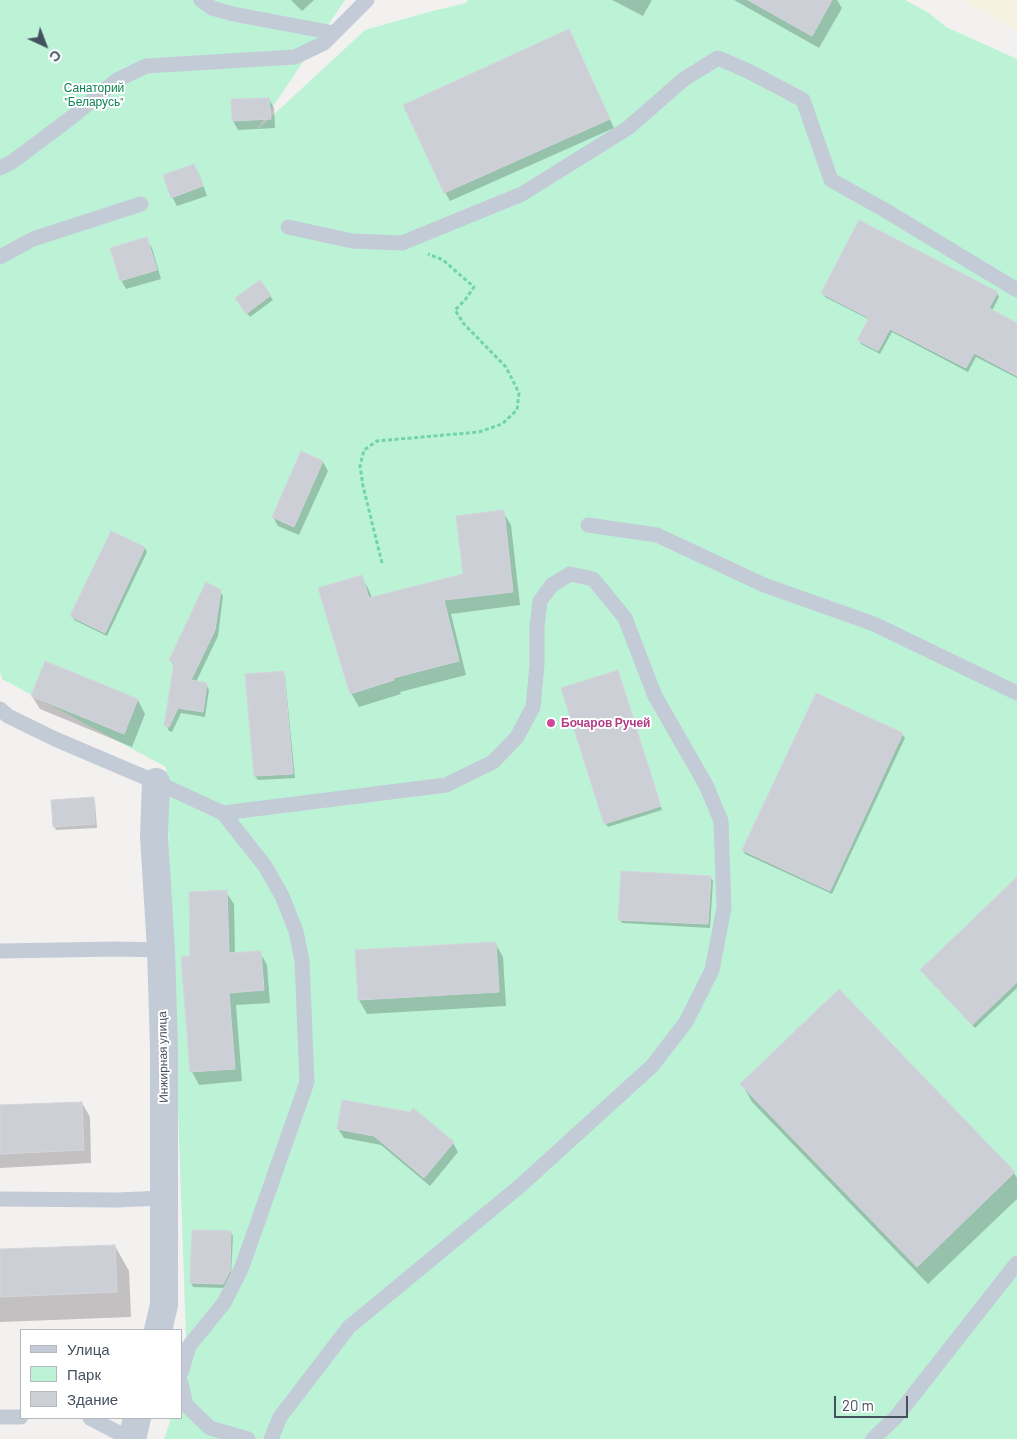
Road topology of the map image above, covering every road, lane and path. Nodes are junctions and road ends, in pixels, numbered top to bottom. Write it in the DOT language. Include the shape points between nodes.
graph roads {
  1 [pos="201,0"];
  2 [pos="367,0"];
  3 [pos="334,33"];
  4 [pos="0,168"];
  5 [pos="141,204"];
  6 [pos="288,227"];
  7 [pos="402,243"];
  8 [pos="0,257"];
  9 [pos="1017,290"];
  10 [pos="588,524"];
  11 [pos="382,563"];
  12 [pos="1017,693"];
  13 [pos="0,709"];
  14 [pos="156,782"];
  15 [pos="223,813"];
  16 [pos="161,950"];
  17 [pos="0,951"];
  18 [pos="163,1198"];
  19 [pos="0,1199"];
  20 [pos="1017,1263"];
  21 [pos="158,1329"];
  22 [pos="182,1370"];
  23 [pos="182,1387"];
  24 [pos="0,1417"];
  25 [pos="20,1417"];
  26 [pos="92,1419"];
  27 [pos="137,1419"];
  28 [pos="131,1439"];
  29 [pos="248,1439"];
  30 [pos="271,1439"];
  31 [pos="873,1439"];
  1 -- 3 [label="lane" via="212,8 233,14"];
  2 -- 3 [label="lane"];
  3 -- 4 [label="lane" via="324,43 295,57 146,66 117,80 72,117"];
  5 -- 8 [label="lane" via="32,239"];
  6 -- 7 [label="lane" via="352,241"];
  7 -- 9 [label="lane" via="522,194 628,128 684,79 718,58 803,100 831,180"];
  7 -- 11 [label="path" via="443,260 474,287 455,310 506,368 519,393 517,410 502,424 479,432 377,440 364,450 360,466 363,486"];
  10 -- 12 [label="lane" via="656,535 764,585 874,624"];
  13 -- 14 [label="lane" via="55,739"];
  14 -- 15 [label="lane"];
  14 -- 16 [label="street, Инжирная улица" via="154,836"];
  15 -- 22 [label="lane" via="265,866 282,896 296,932 302,961 307,1082 242,1267 224,1303 189,1346"];
  15 -- 30 [label="lane" via="446,785 493,762 517,737 533,707 540,601 552,585 570,574 593,579 625,618 655,696 706,785 721,821 724,908 712,970 686,1022 652,1066 520,1186 349,1327 280,1417"];
  16 -- 17 [label="lane"];
  16 -- 18 [label="street, Инжирная улица"];
  18 -- 19 [label="lane"];
  18 -- 21 [label="street, Инжирная улица" via="164,1306"];
  20 -- 31 [label="lane" via="896,1417"];
  23 -- 29 [label="lane" via="186,1405 210,1428"];
  24 -- 25 [label="lane"];
  26 -- 28 [label="lane"];
  27 -- 28 [label="street"];
}
